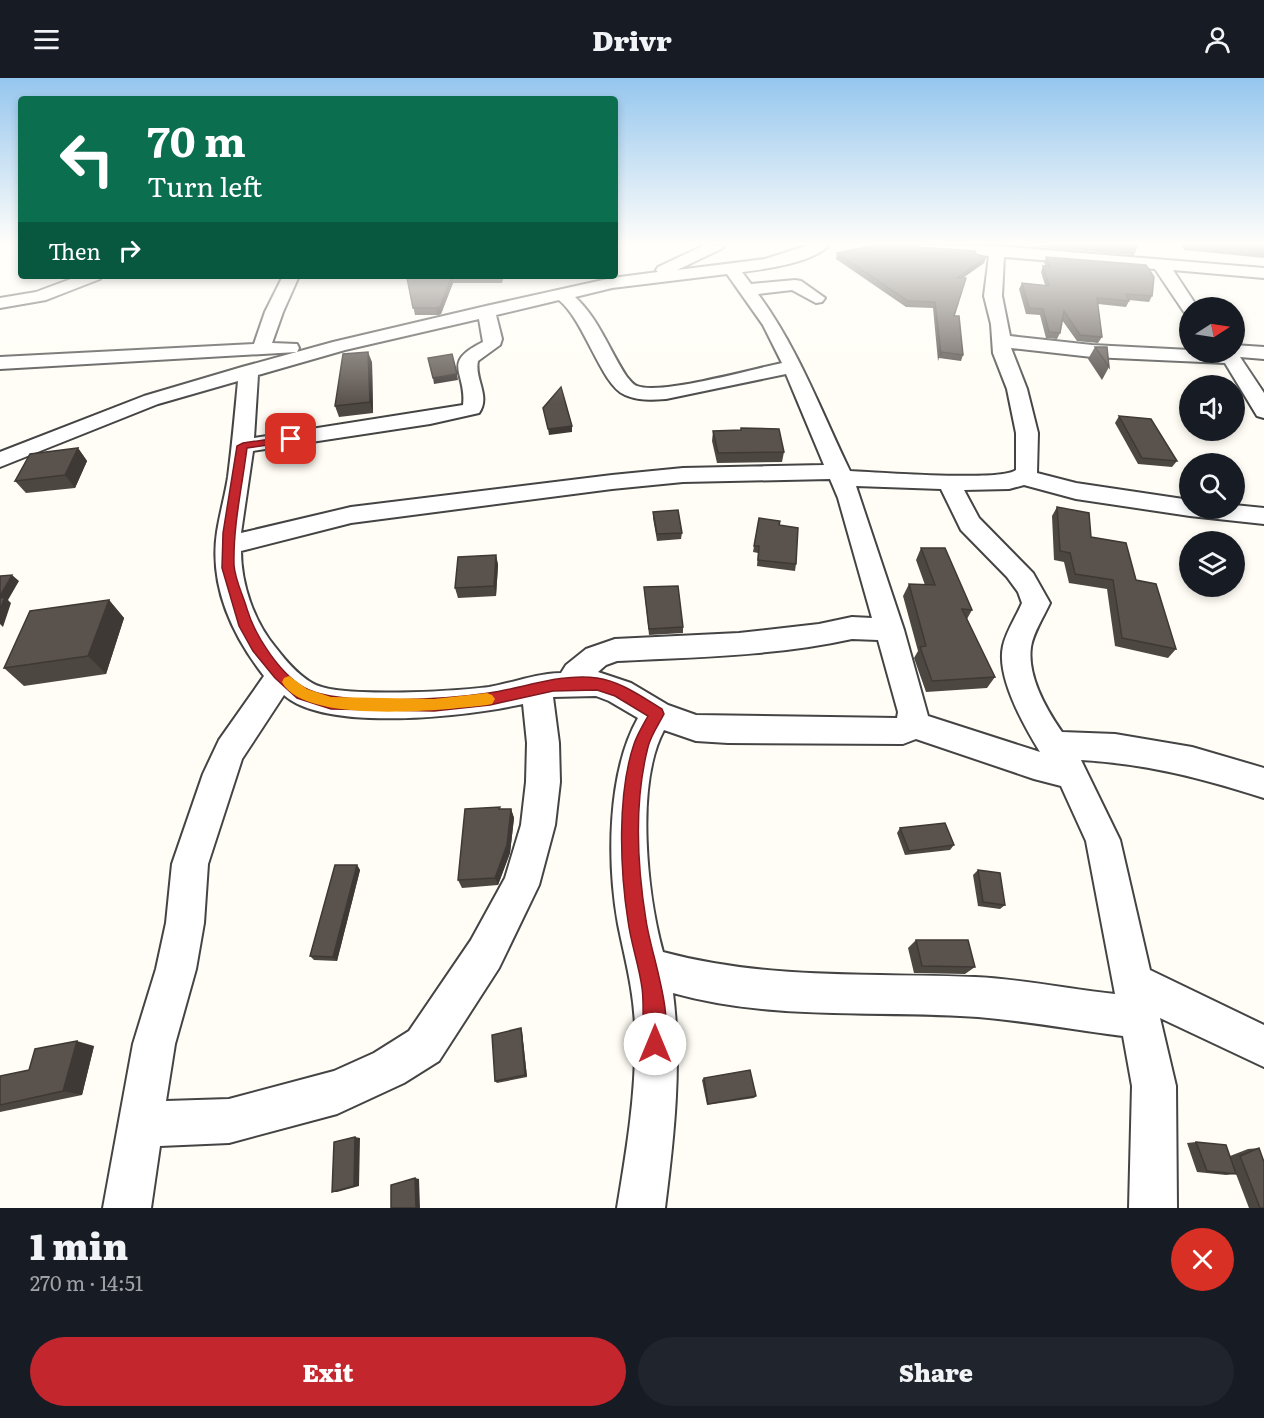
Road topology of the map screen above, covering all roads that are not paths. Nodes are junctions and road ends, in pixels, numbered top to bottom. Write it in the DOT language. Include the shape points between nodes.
graph roads {
  1 [pos="30,298"];
  2 [pos="281,298"];
  3 [pos="545,298"];
  4 [pos="566,298"];
  5 [pos="748,298"];
  6 [pos="993,298"];
  7 [pos="0,303"];
  8 [pos="486,311"];
  9 [pos="1002,342"];
  10 [pos="1179,353"];
  11 [pos="1264,353"];
  12 [pos="1245,354"];
  13 [pos="255,360"];
  14 [pos="0,363"];
  15 [pos="1236,363"];
  16 [pos="793,367"];
  17 [pos="1258,387"];
  18 [pos="1264,411"];
  19 [pos="243,446"];
  20 [pos="0,460"];
  21 [pos="841,475"];
  22 [pos="1023,477"];
  23 [pos="949,482"];
  24 [pos="1179,506"];
  25 [pos="1245,514"];
  26 [pos="1264,516"];
  27 [pos="229,545"];
  28 [pos="890,630"];
  29 [pos="280,674"];
  30 [pos="553,687"];
  31 [pos="657,714"];
  32 [pos="911,724"];
  33 [pos="1053,745"];
  34 [pos="1072,774"];
  35 [pos="1264,783"];
  36 [pos="648,967"];
  37 [pos="1136,1000"];
  38 [pos="1264,1046"];
  39 [pos="141,1124"];
  40 [pos="127,1208"];
  41 [pos="641,1208"];
  42 [pos="1153,1208"];
  1 -- 7 [label="street"];
  2 -- 13 [label="street"];
  3 -- 8 [label="street"];
  4 -- 16 [label="street" via="575,304 619,380 635,393 658,393"];
  5 -- 16 [label="street" via="772,325"];
  6 -- 9 [label="street"];
  8 -- 13 [label="street" via="340,346"];
  8 -- 19 [label="street" via="493,339 491,345 474,354 468,365 472,409"];
  9 -- 10 [label="street" via="1092,351"];
  9 -- 22 [label="street" via="1027,433 1027,470"];
  11 -- 12 [label="street"];
  13 -- 14 [label="street"];
  13 -- 19 [label="street"];
  13 -- 20 [label="street"];
  15 -- 17 [label="street"];
  16 -- 21 [label="street"];
  17 -- 18 [label="street"];
  19 -- 27 [label="street"];
  21 -- 23 [label="street"];
  21 -- 27 [label="street" via="713,474 612,482 351,515"];
  21 -- 28 [label="street"];
  22 -- 23 [label="street" via="1009,482"];
  22 -- 24 [label="street" via="1076,491"];
  23 -- 33 [label="street" via="969,522 1031,587 1036,603 1017,647 1020,676 1038,722"];
  25 -- 26 [label="street"];
  27 -- 29 [label="street" via="228,568 245,626"];
  28 -- 30 [label="street" via="852,628 739,644 615,650 596,657"];
  28 -- 32 [label="street" via="913,712"];
  29 -- 30 [label="street" via="302,693 331,703 434,705"];
  29 -- 39 [label="street" via="230,750 202,825 190,864 185,923 154,1044"];
  30 -- 31 [label="street" via="597,684 620,692"];
  30 -- 39 [label="street" via="543,743 538,825 521,885 485,954 424,1046 337,1092 229,1121"];
  31 -- 32 [label="street" via="696,728 728,730 903,731"];
  31 -- 36 [label="street" via="641,744 629,846 637,922"];
  32 -- 34 [label="street"];
  33 -- 34 [label="street"];
  33 -- 35 [label="street" via="1115,748 1192,761"];
  34 -- 37 [label="street" via="1103,840"];
  36 -- 37 [label="street" via="707,983 787,993"];
  36 -- 41 [label="street" via="654,1004 655,1064 652,1136"];
  37 -- 38 [label="street" via="1196,1015"];
  37 -- 42 [label="street" via="1154,1086"];
  39 -- 40 [label="street"];
}
